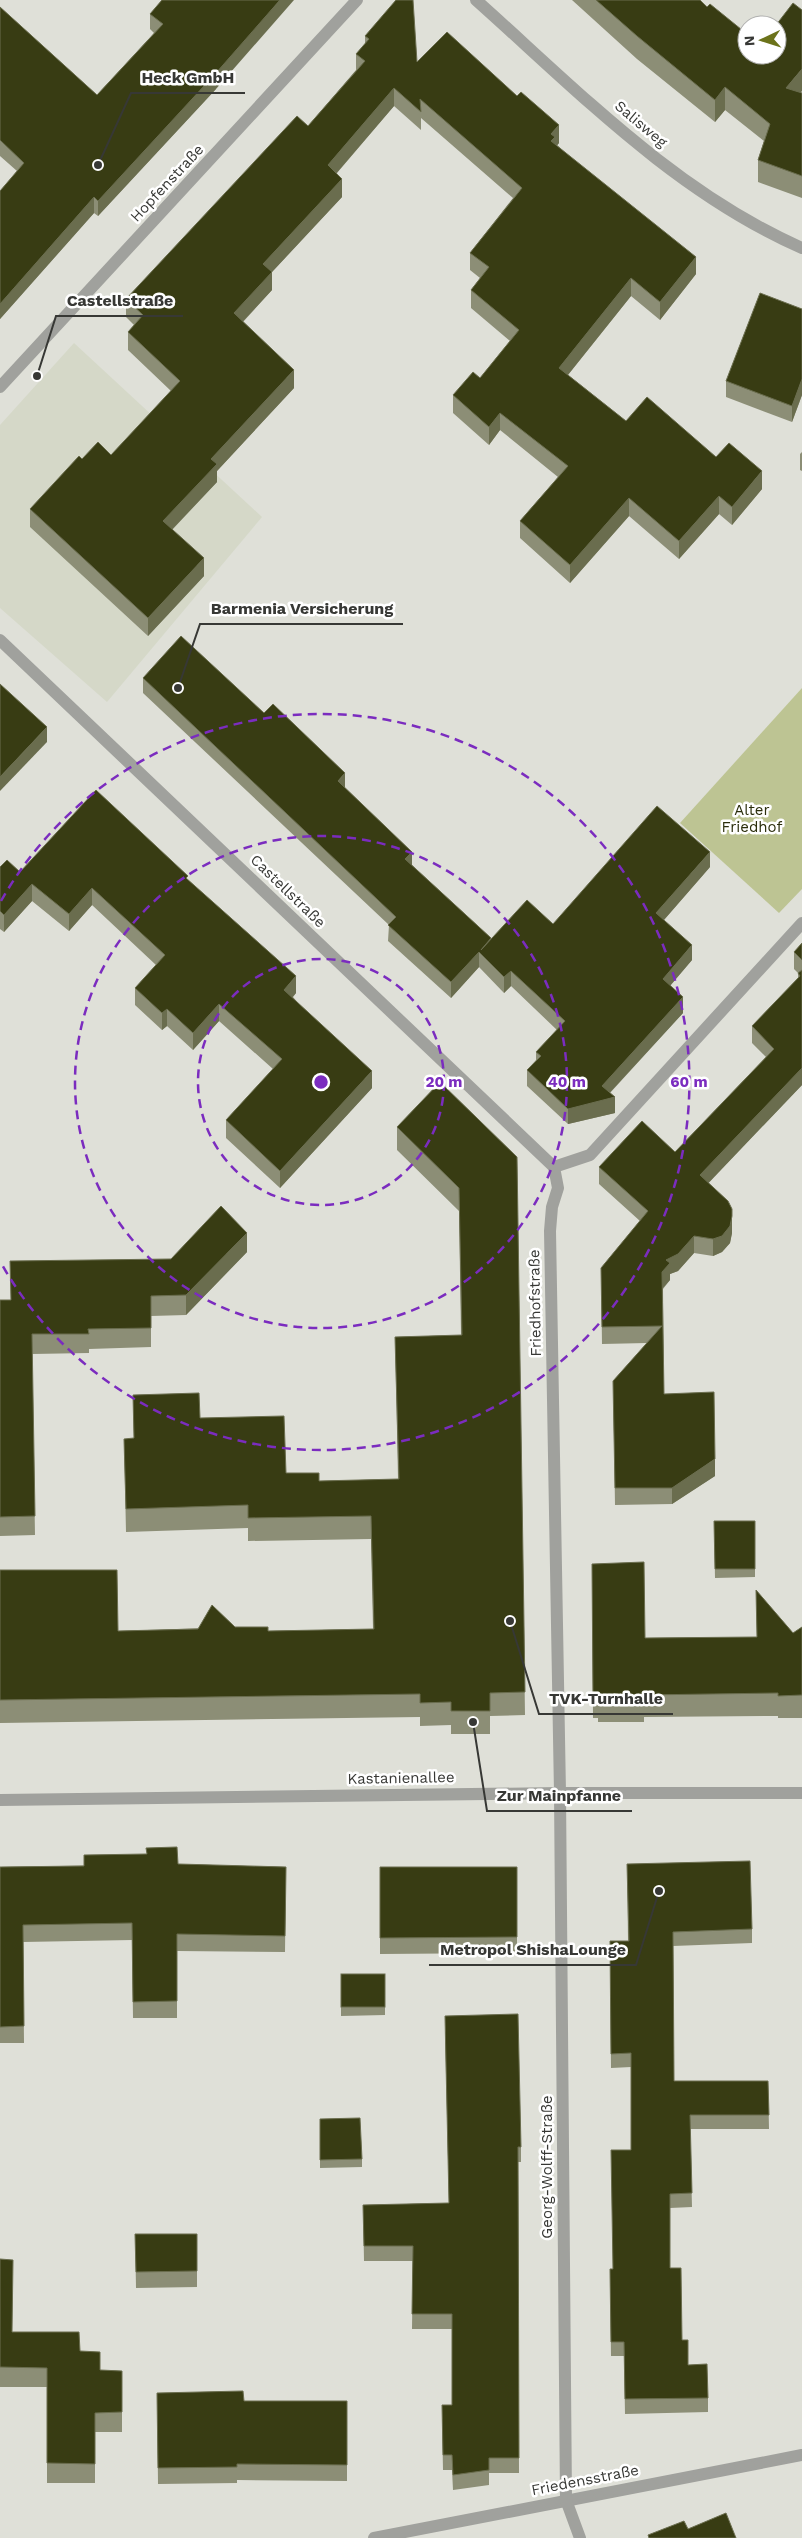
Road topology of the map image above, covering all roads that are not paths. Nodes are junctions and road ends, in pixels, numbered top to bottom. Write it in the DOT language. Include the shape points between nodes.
graph roads {
  1 [pos="357,0"];
  2 [pos="476,0"];
  3 [pos="802,248"];
  4 [pos="0,387"];
  5 [pos="0,640"];
  6 [pos="802,923"];
  7 [pos="554,1166"];
  8 [pos="560,1793"];
  9 [pos="802,1793"];
  10 [pos="0,1800"];
  11 [pos="802,2455"];
  12 [pos="566,2500"];
  13 [pos="374,2538"];
  14 [pos="580,2538"];
  1 -- 4 [label="street, Hopfenstraße"];
  2 -- 3 [label="street, Salisweg" via="631,138 681,178 745,220"];
  5 -- 7 [label="street, Castellstraße"];
  6 -- 7 [label="street" via="590,1155"];
  7 -- 8 [label="street, Friedhofstraße" via="558,1188 552,1207 550,1232"];
  8 -- 9 [label="street, Kastanienallee"];
  8 -- 10 [label="street, Kastanienallee"];
  8 -- 12 [label="street, Georg-Wolff-Straße"];
  11 -- 12 [label="street, Friedensstraße"];
  12 -- 13 [label="street, Friedensstraße"];
  12 -- 14 [label="street, Georg-Wolff-Straße"];
}
